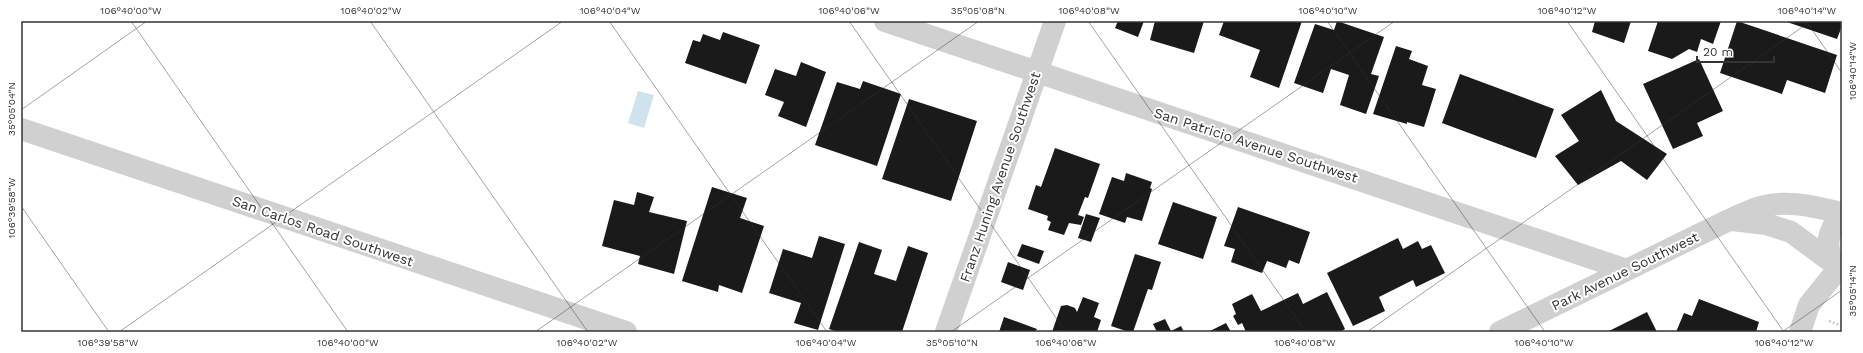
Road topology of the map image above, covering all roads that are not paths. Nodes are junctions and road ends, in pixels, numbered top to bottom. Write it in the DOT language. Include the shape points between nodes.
graph roads {
  1 [pos="884,21"];
  2 [pos="1054,21"];
  3 [pos="1037,72"];
  4 [pos="21,129"];
  5 [pos="1842,214"];
  6 [pos="1729,220"];
  7 [pos="1838,268"];
  8 [pos="1627,270"];
  9 [pos="626,332"];
  10 [pos="946,332"];
  11 [pos="1500,332"];
  12 [pos="1800,332"];
  1 -- 3 [label="street, San Patricio Avenue Southwest"];
  2 -- 3 [label="street, Franz Huning Avenue Southwest"];
  3 -- 8 [label="street, San Patricio Avenue Southwest"];
  3 -- 10 [label="street, Franz Huning Avenue Southwest"];
  4 -- 9 [label="street, San Carlos Road Southwest"];
  5 -- 6 [label="street, Park Avenue Southwest" via="1783,203 1760,207"];
  5 -- 7 [label="street" via="1829,236 1829,253"];
  6 -- 7 [label="street" via="1766,224 1791,232"];
  6 -- 8 [label="street, Park Avenue Southwest"];
  7 -- 12 [label="street" via="1809,305"];
  8 -- 11 [label="street, Park Avenue Southwest"];
}
